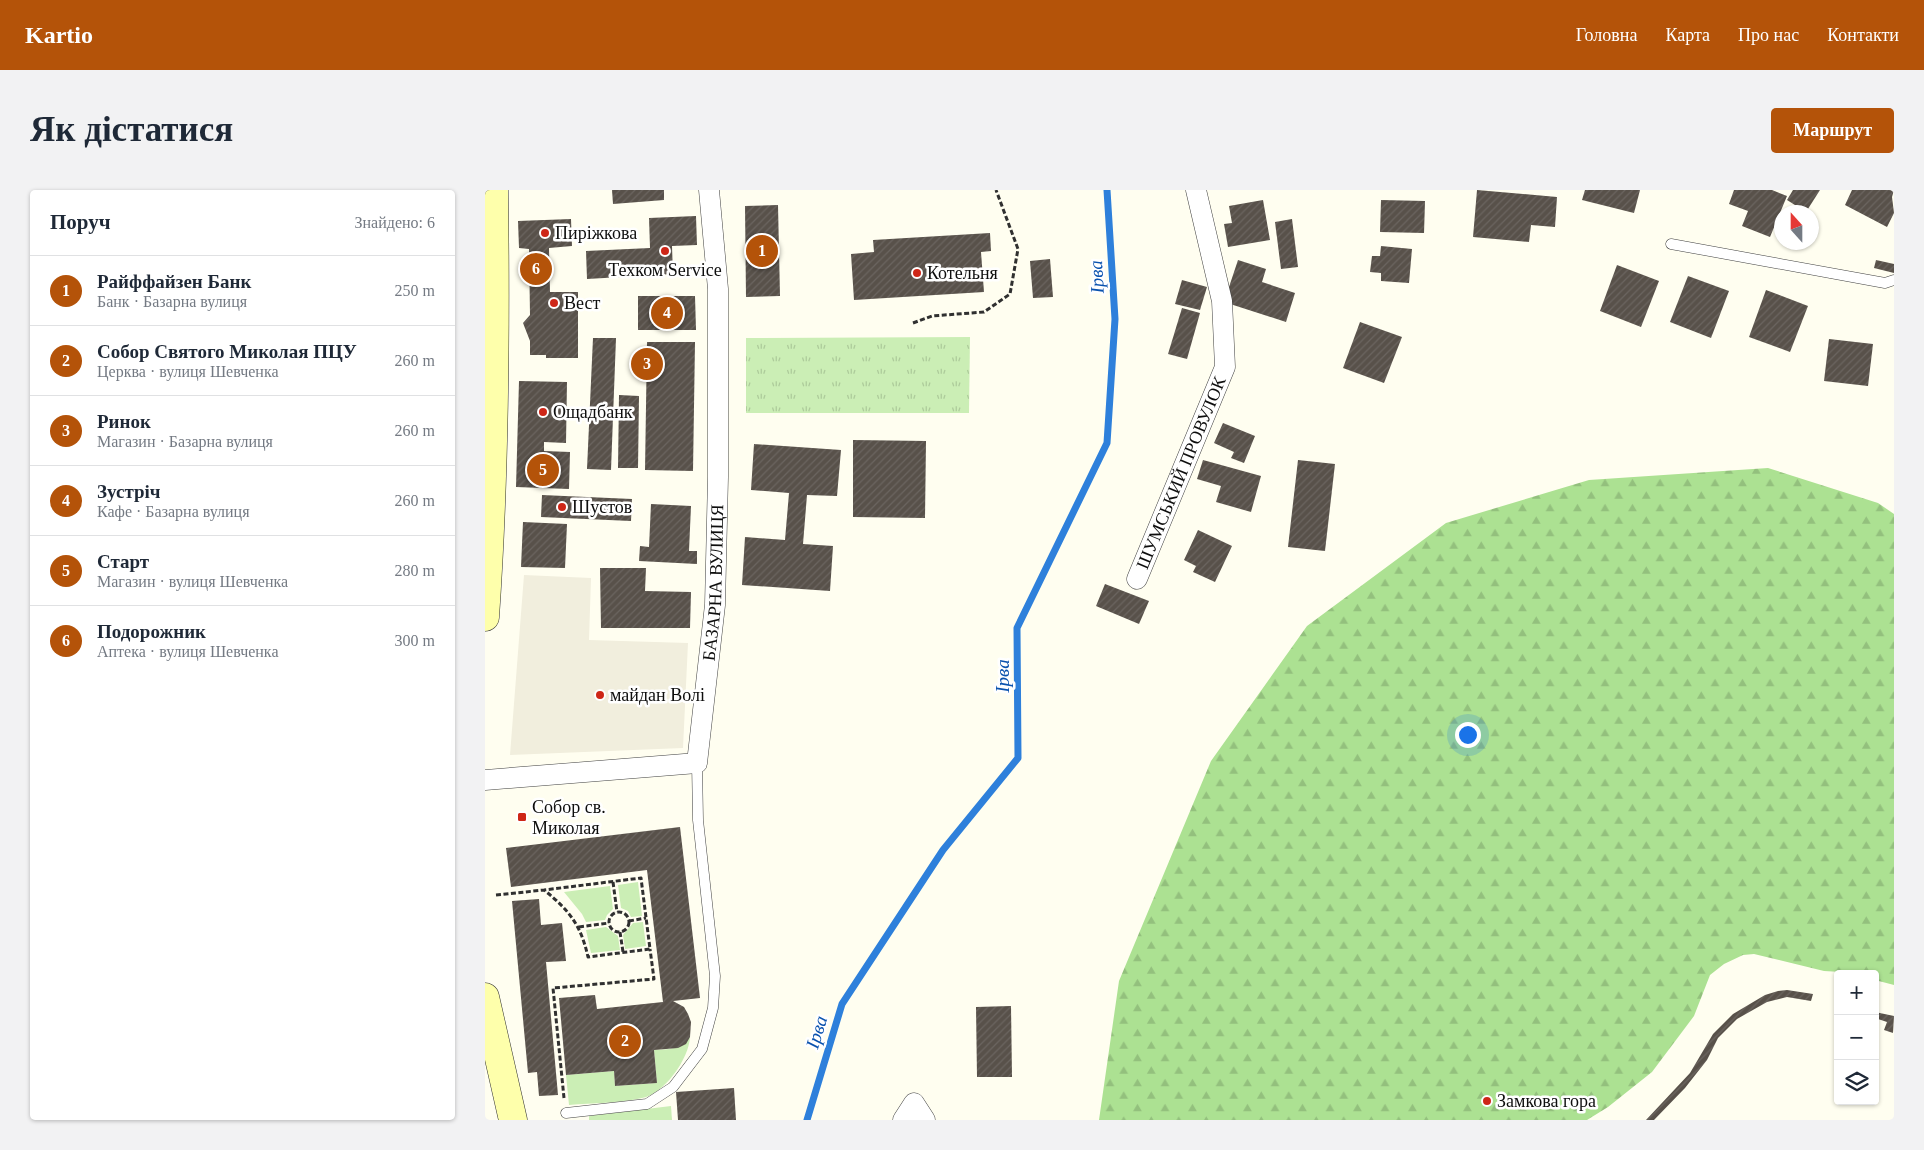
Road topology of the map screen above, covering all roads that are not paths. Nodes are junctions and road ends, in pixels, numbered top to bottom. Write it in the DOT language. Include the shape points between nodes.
graph roads {
  1 [pos="495,190"];
  2 [pos="709,190"];
  3 [pos="1196,190"];
  4 [pos="1671,244"];
  5 [pos="1894,280"];
  6 [pos="1137,579"];
  7 [pos="485,617"];
  8 [pos="697,763"];
  9 [pos="485,780"];
  10 [pos="485,998"];
  11 [pos="566,1113"];
  12 [pos="513,1120"];
  13 [pos="903,1120"];
  14 [pos="925,1120"];
  1 -- 7 [label="main road" via="496,372"];
  2 -- 8 [label="street, БАЗАРНА ВУЛИЦЯ" via="718,289 718,477 715,605"];
  3 -- 6 [label="street, ШУМСЬКИЙ ПРОВУЛОК" via="1222,301 1225,367"];
  4 -- 5 [label="lane" via="1885,283"];
  8 -- 9 [label="street"];
  8 -- 11 [label="lane" via="698,820 715,976 713,1008 702,1049 673,1087 647,1104"];
  10 -- 12 [label="main road"];
  13 -- 14 [label="street" via="915,1103"];
}
